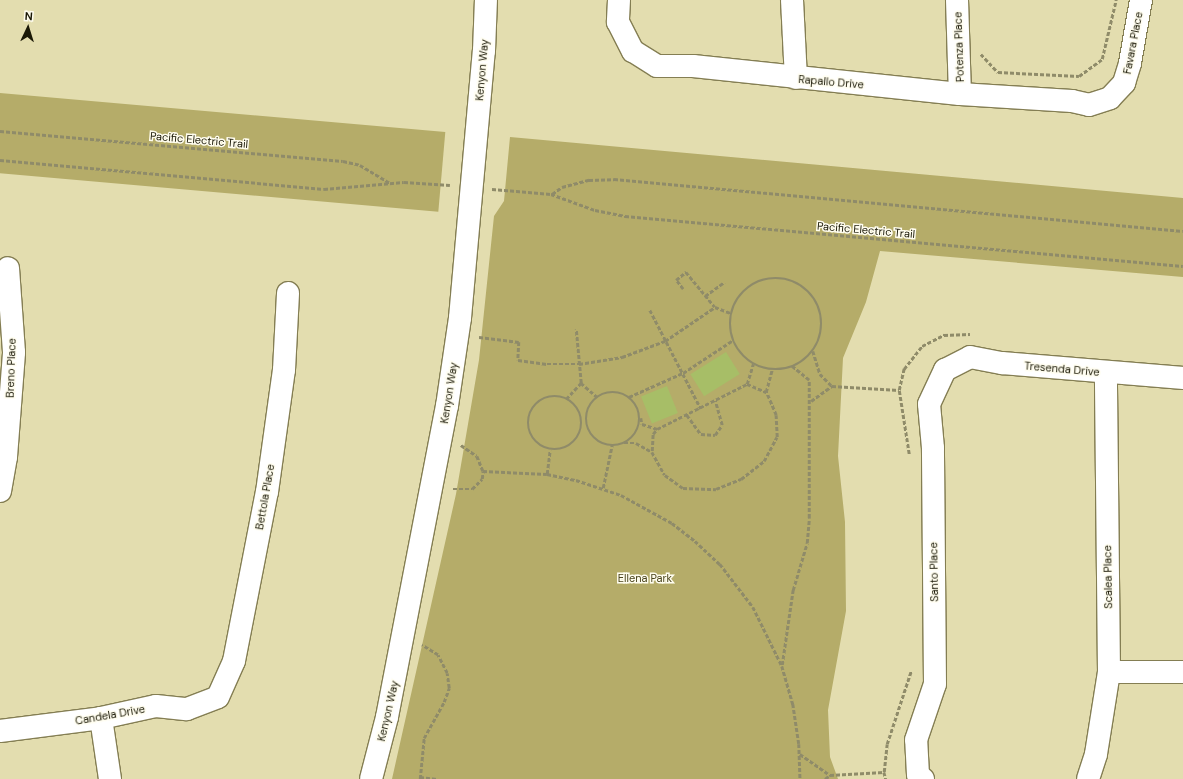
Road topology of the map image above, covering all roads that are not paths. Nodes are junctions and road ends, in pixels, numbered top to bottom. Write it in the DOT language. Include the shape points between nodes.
graph roads {
  1 [pos="486,0"];
  2 [pos="619,0"];
  3 [pos="792,0"];
  4 [pos="957,0"];
  5 [pos="1141,0"];
  6 [pos="796,78"];
  7 [pos="960,94"];
  8 [pos="1034,97"];
  9 [pos="8,268"];
  10 [pos="288,293"];
  11 [pos="945,370"];
  12 [pos="1106,373"];
  13 [pos="1183,378"];
  14 [pos="0,491"];
  15 [pos="1110,672"];
  16 [pos="1183,672"];
  17 [pos="218,697"];
  18 [pos="102,718"];
  19 [pos="0,731"];
  20 [pos="921,777"];
  21 [pos="110,779"];
  22 [pos="371,779"];
  23 [pos="1088,779"];
  1 -- 22 [label="street, Kenyon Way" via="484,51 460,318 448,399 393,687"];
  2 -- 6 [label="street, Rapallo Drive" via="618,22 633,51 657,66 693,66"];
  3 -- 6 [label="street"];
  4 -- 7 [label="street, Potenza Place"];
  5 -- 8 [label="street, Favara Place" via="1124,83 1110,98 1089,105"];
  6 -- 7 [label="street, Rapallo Drive"];
  7 -- 8 [label="street, Rapallo Drive"];
  9 -- 14 [label="street, Breno Place" via="14,352 6,457"];
  10 -- 17 [label="street, Bettola Place" via="284,370 267,492 234,661"];
  11 -- 12 [label="street, Tresenda Drive" via="970,357 1002,363"];
  11 -- 20 [label="street, Santo Place" via="929,404 933,448 935,684 916,740"];
  12 -- 13 [label="street, Tresenda Drive"];
  12 -- 15 [label="street, Scalea Place"];
  15 -- 16 [label="street"];
  15 -- 23 [label="street, Scalea Place" via="1096,754"];
  17 -- 18 [label="street, Candela Drive" via="187,709 156,706"];
  18 -- 19 [label="street, Candela Drive"];
  18 -- 21 [label="street"];
}
